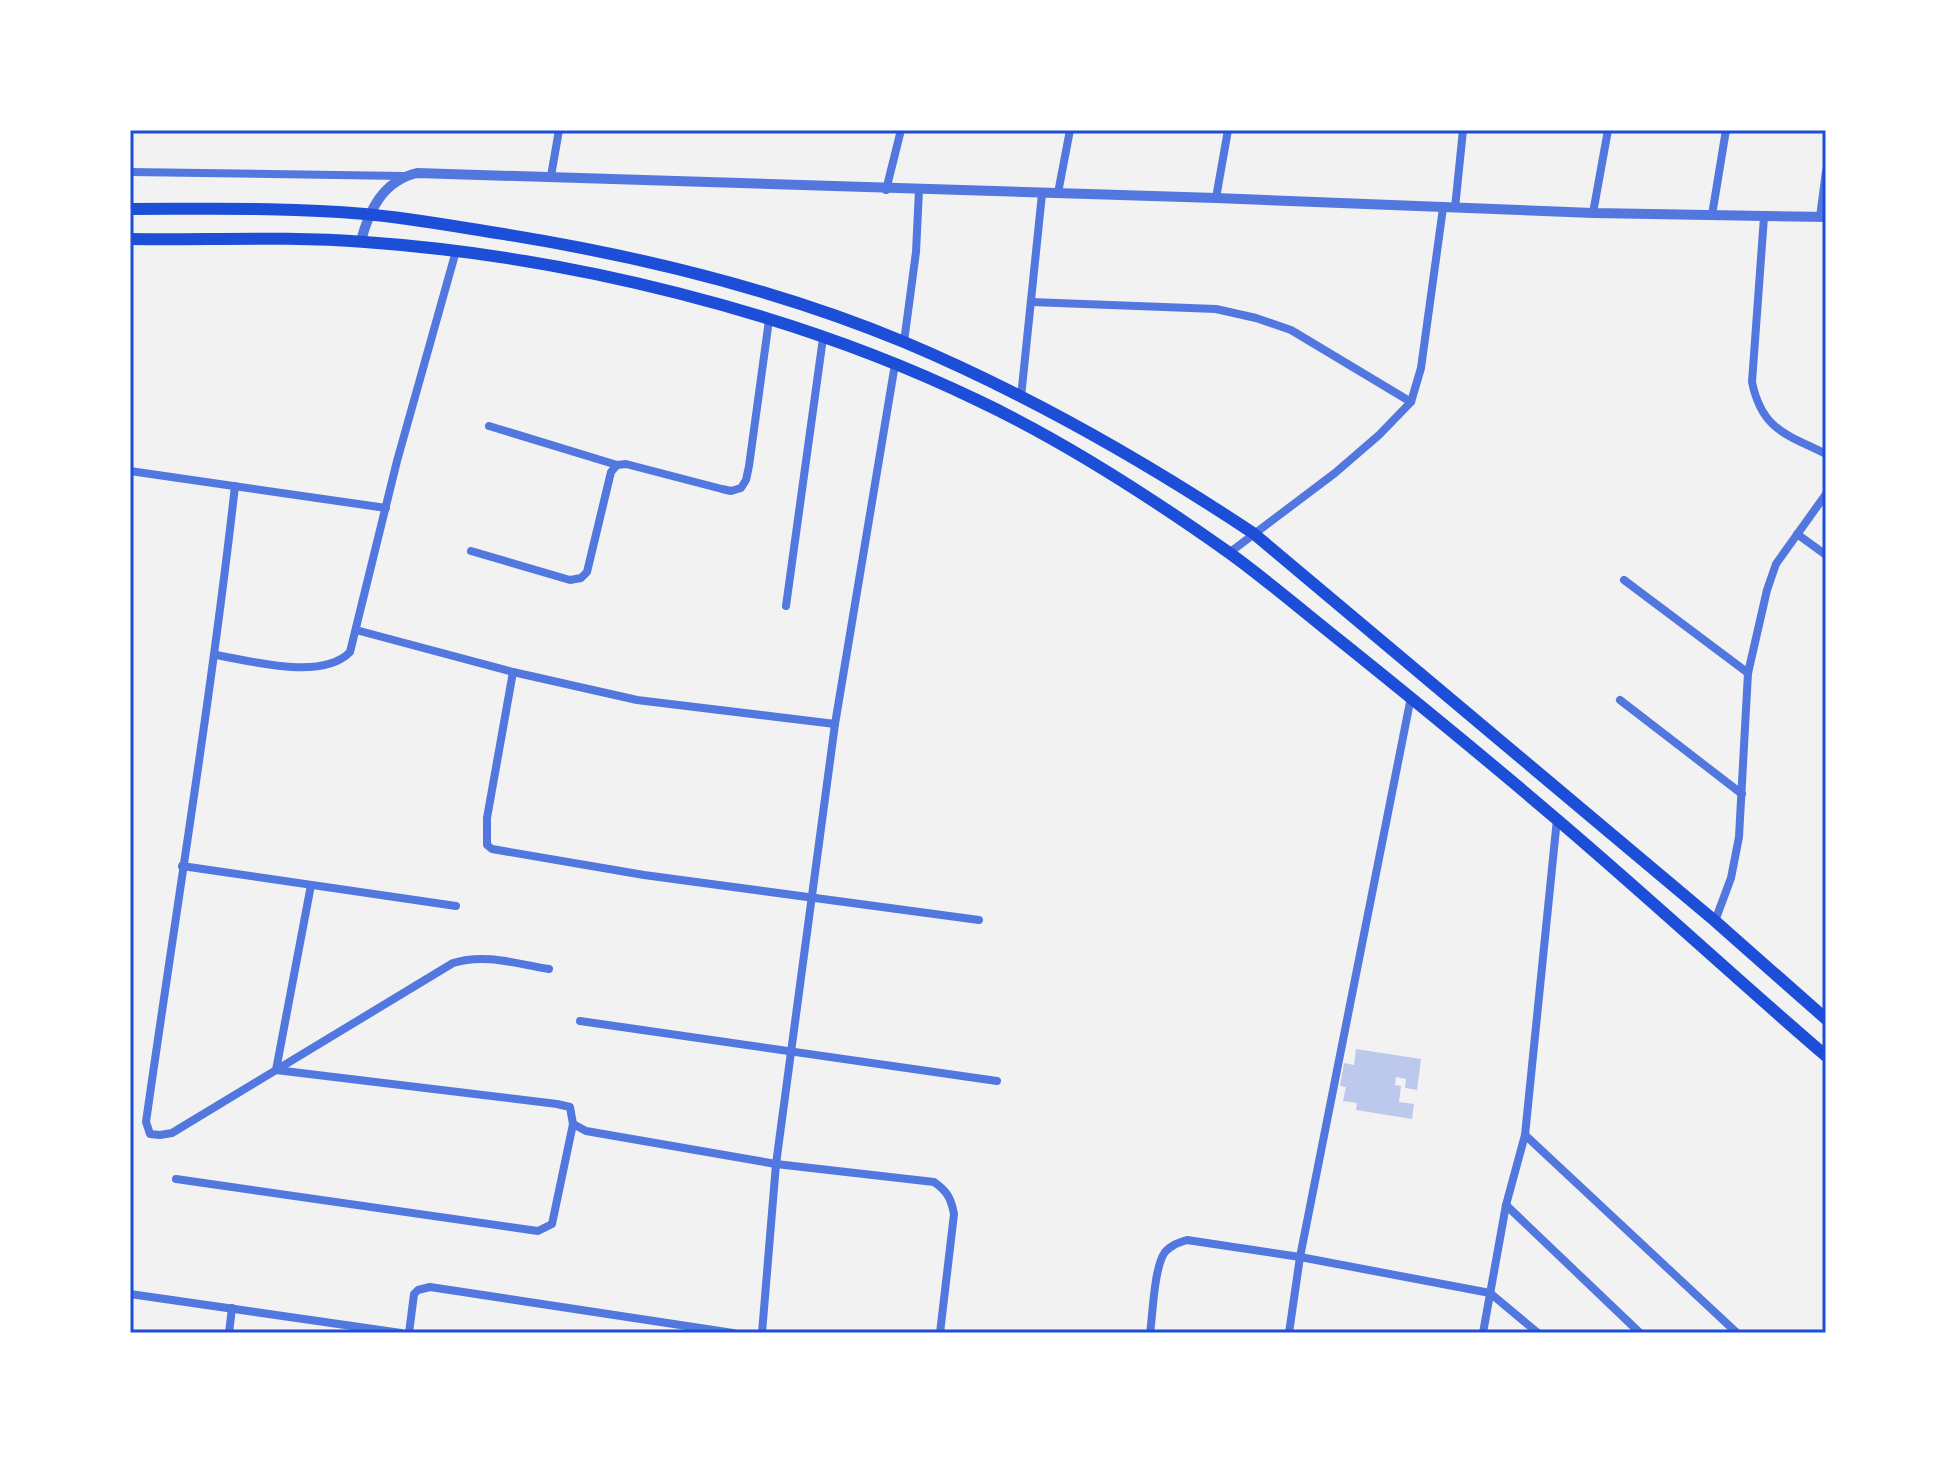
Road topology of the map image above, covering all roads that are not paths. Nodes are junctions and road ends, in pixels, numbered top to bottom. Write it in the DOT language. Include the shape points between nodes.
graph roads {
  1 [pos="559,130"];
  2 [pos="901,130"];
  3 [pos="1070,130"];
  4 [pos="1228,130"];
  5 [pos="1463,130"];
  6 [pos="1608,130"];
  7 [pos="1726,130"];
  8 [pos="1826,171"];
  9 [pos="130,172"];
  10 [pos="403,176"];
  11 [pos="551,176"];
  12 [pos="886,190"];
  13 [pos="919,190"];
  14 [pos="1058,193"];
  15 [pos="1042,194"];
  16 [pos="1216,198"];
  17 [pos="1449,208"];
  18 [pos="130,209"];
  19 [pos="1593,213"];
  20 [pos="368,214"];
  21 [pos="1712,215"];
  22 [pos="1764,217"];
  23 [pos="1823,217"];
  24 [pos="130,239"];
  25 [pos="361,241"];
  26 [pos="456,251"];
  27 [pos="1031,302"];
  28 [pos="769,320"];
  29 [pos="823,338"];
  30 [pos="904,342"];
  31 [pos="895,364"];
  32 [pos="1021,397"];
  33 [pos="1411,402"];
  34 [pos="489,426"];
  35 [pos="1826,454"];
  36 [pos="617,465"];
  37 [pos="130,471"];
  38 [pos="235,486"];
  39 [pos="1826,494"];
  40 [pos="386,508"];
  41 [pos="1253,533"];
  42 [pos="1797,534"];
  43 [pos="471,551"];
  44 [pos="1229,553"];
  45 [pos="1826,555"];
  46 [pos="1624,580"];
  47 [pos="786,606"];
  48 [pos="356,630"];
  49 [pos="216,655"];
  50 [pos="513,672"];
  51 [pos="1748,673"];
  52 [pos="1411,697"];
  53 [pos="1620,700"];
  54 [pos="835,724"];
  55 [pos="1742,794"];
  56 [pos="1557,819"];
  57 [pos="182,866"];
  58 [pos="311,885"];
  59 [pos="811,899"];
  60 [pos="456,906"];
  61 [pos="979,920"];
  62 [pos="1715,921"];
  63 [pos="549,969"];
  64 [pos="1826,1019"];
  65 [pos="580,1021"];
  66 [pos="790,1050"];
  67 [pos="1826,1056"];
  68 [pos="276,1070"];
  69 [pos="997,1081"];
  70 [pos="573,1124"];
  71 [pos="1525,1135"];
  72 [pos="776,1164"];
  73 [pos="176,1179"];
  74 [pos="1506,1205"];
  75 [pos="1300,1257"];
  76 [pos="1490,1293"];
  77 [pos="130,1294"];
  78 [pos="232,1308"];
  79 [pos="229,1333"];
  80 [pos="401,1333"];
  81 [pos="409,1333"];
  82 [pos="733,1333"];
  83 [pos="762,1333"];
  84 [pos="940,1333"];
  85 [pos="1150,1333"];
  86 [pos="1289,1333"];
  87 [pos="1483,1333"];
  88 [pos="1538,1333"];
  89 [pos="1640,1333"];
  90 [pos="1737,1333"];
  1 -- 11 [label="street"];
  2 -- 12 [label="street"];
  3 -- 14 [label="street"];
  4 -- 16 [label="street"];
  5 -- 17 [label="street"];
  6 -- 19 [label="street"];
  7 -- 21 [label="street"];
  8 -- 23 [label="street"];
  9 -- 10 [label="street"];
  10 -- 11 [label="street"];
  10 -- 20 [label="street"];
  11 -- 12 [label="street"];
  12 -- 13 [label="street"];
  13 -- 15 [label="street"];
  13 -- 30 [label="street"];
  14 -- 15 [label="street"];
  14 -- 16 [label="street"];
  15 -- 27 [label="street"];
  16 -- 17 [label="street"];
  17 -- 19 [label="street"];
  17 -- 33 [label="street"];
  18 -- 20 [label="main road"];
  19 -- 21 [label="street"];
  20 -- 25 [label="street"];
  20 -- 30 [label="main road" via="641,260 785,299"];
  21 -- 22 [label="street"];
  22 -- 23 [label="street"];
  22 -- 35 [label="street" via="1752,382 1756,401 1771,423"];
  24 -- 25 [label="main road"];
  25 -- 26 [label="main road"];
  26 -- 28 [label="main road" via="653,287"];
  26 -- 40 [label="street"];
  27 -- 32 [label="street"];
  27 -- 33 [label="street" via="1216,309 1256,318 1291,330"];
  28 -- 29 [label="main road"];
  28 -- 36 [label="street" via="749,466 741,488 722,489"];
  29 -- 31 [label="main road"];
  29 -- 47 [label="street"];
  30 -- 32 [label="main road"];
  31 -- 44 [label="main road" via="1062,445"];
  31 -- 54 [label="street"];
  32 -- 41 [label="main road"];
  33 -- 41 [label="street" via="1335,473"];
  34 -- 36 [label="street"];
  36 -- 43 [label="street" via="581,578 570,580"];
  37 -- 38 [label="street"];
  38 -- 40 [label="street"];
  38 -- 49 [label="street"];
  39 -- 42 [label="street"];
  40 -- 48 [label="street"];
  41 -- 44 [label="street"];
  41 -- 62 [label="main road"];
  42 -- 45 [label="street"];
  42 -- 51 [label="street" via="1776,564"];
  44 -- 52 [label="main road"];
  46 -- 51 [label="street"];
  48 -- 49 [label="street" via="350,652 329,665 288,667"];
  48 -- 50 [label="street"];
  49 -- 57 [label="street"];
  50 -- 54 [label="street" via="637,700"];
  50 -- 59 [label="street" via="487,818 487,845 501,852"];
  51 -- 55 [label="street"];
  52 -- 56 [label="main road"];
  52 -- 75 [label="street"];
  53 -- 55 [label="street"];
  54 -- 59 [label="street"];
  55 -- 62 [label="street" via="1731,878"];
  56 -- 67 [label="main road"];
  56 -- 71 [label="street"];
  57 -- 58 [label="street"];
  57 -- 68 [label="street" via="146,1128 150,1134 172,1133"];
  58 -- 60 [label="street"];
  58 -- 68 [label="street"];
  59 -- 61 [label="street"];
  59 -- 66 [label="street"];
  62 -- 64 [label="main road"];
  63 -- 68 [label="street" via="470,957 453,963"];
  65 -- 66 [label="street"];
  66 -- 69 [label="street"];
  66 -- 72 [label="street"];
  68 -- 70 [label="street" via="557,1104 570,1107"];
  70 -- 72 [label="street" via="586,1131"];
  70 -- 73 [label="street" via="552,1224 538,1231"];
  71 -- 74 [label="street"];
  71 -- 90 [label="street"];
  72 -- 83 [label="street"];
  72 -- 84 [label="street" via="934,1182 945,1190 954,1214"];
  74 -- 76 [label="street"];
  74 -- 89 [label="street"];
  75 -- 76 [label="street"];
  75 -- 85 [label="street" via="1187,1240 1174,1244 1159,1268"];
  75 -- 86 [label="street"];
  76 -- 87 [label="street"];
  76 -- 88 [label="street"];
  77 -- 78 [label="street"];
  78 -- 79 [label="street"];
  78 -- 80 [label="street"];
  81 -- 82 [label="street" via="414,1294 430,1287"];
}
